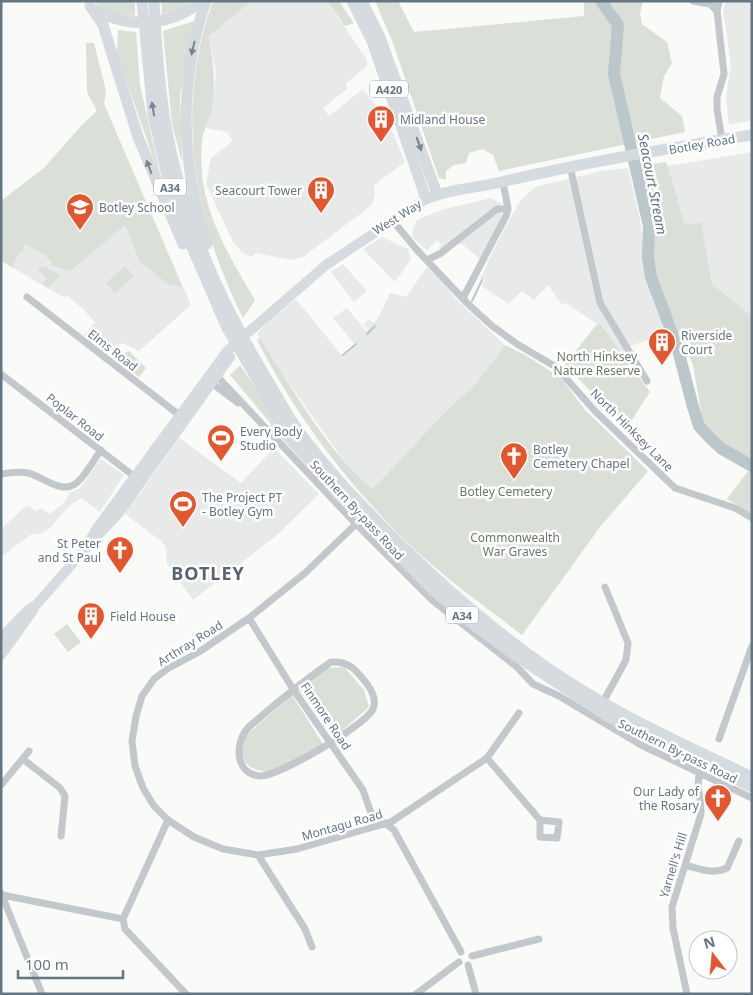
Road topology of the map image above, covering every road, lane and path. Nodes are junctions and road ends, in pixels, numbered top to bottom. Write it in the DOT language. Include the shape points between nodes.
graph roads {
  1 [pos="142,1"];
  2 [pos="154,1"];
  3 [pos="201,1"];
  4 [pos="206,1"];
  5 [pos="352,1"];
  6 [pos="362,1"];
  7 [pos="693,1"];
  8 [pos="719,1"];
  9 [pos="87,3"];
  10 [pos="717,12"];
  11 [pos="154,78"];
  12 [pos="752,135"];
  13 [pos="722,140"];
  14 [pos="622,157"];
  15 [pos="570,166"];
  16 [pos="502,182"];
  17 [pos="432,197"];
  18 [pos="508,209"];
  19 [pos="393,221"];
  20 [pos="427,260"];
  21 [pos="208,289"];
  22 [pos="27,298"];
  23 [pos="463,298"];
  24 [pos="230,320"];
  25 [pos="248,357"];
  26 [pos="1,374"];
  27 [pos="212,377"];
  28 [pos="648,381"];
  29 [pos="182,418"];
  30 [pos="101,450"];
  31 [pos="1,474"];
  32 [pos="135,477"];
  33 [pos="752,518"];
  34 [pos="356,524"];
  35 [pos="83,552"];
  36 [pos="605,587"];
  37 [pos="37,604"];
  38 [pos="249,618"];
  39 [pos="1,638"];
  40 [pos="752,646"];
  41 [pos="1,655"];
  42 [pos="293,689"];
  43 [pos="603,702"];
  44 [pos="519,714"];
  45 [pos="720,739"];
  46 [pos="331,743"];
  47 [pos="28,751"];
  48 [pos="486,758"];
  49 [pos="23,760"];
  50 [pos="700,772"];
  51 [pos="752,777"];
  52 [pos="1,785"];
  53 [pos="752,787"];
  54 [pos="752,798"];
  55 [pos="168,820"];
  56 [pos="540,820"];
  57 [pos="385,824"];
  58 [pos="61,836"];
  59 [pos="739,841"];
  60 [pos="258,855"];
  61 [pos="685,865"];
  62 [pos="2,894"];
  63 [pos="123,920"];
  64 [pos="539,939"];
  65 [pos="312,947"];
  66 [pos="461,952"];
  67 [pos="472,956"];
  68 [pos="459,962"];
  69 [pos="468,965"];
  70 [pos="42,994"];
  71 [pos="186,994"];
  72 [pos="416,994"];
  73 [pos="476,994"];
  74 [pos="687,994"];
  1 -- 11 [label="main road, A34"];
  2 -- 11 [label="main road, A34"];
  3 -- 9 [label="main road" via="170,19 129,22 109,17"];
  4 -- 24 [label="main road, one-way" via="188,74 186,141 198,214"];
  5 -- 17 [label="main road, A420" via="372,41"];
  6 -- 17 [label="main road, A420, one-way" via="378,35"];
  7 -- 10 [label="street" via="710,4"];
  8 -- 10 [label="street"];
  21 -- 9 [label="main road, one-way" via="182,243 154,180 131,119 105,29"];
  10 -- 13 [label="street" via="724,64 717,97"];
  21 -- 11 [label="main road, Southern By-pass Road / A34, one-way" via="168,180 156,130"];
  11 -- 24 [label="main road, Southern By-pass Road / A34" via="178,178"];
  12 -- 13 [label="main road, Botley Road"];
  13 -- 14 [label="main road, Botley Road"];
  14 -- 15 [label="main road, West Way"];
  15 -- 16 [label="main road, West Way"];
  15 -- 28 [label="street" via="600,303"];
  16 -- 17 [label="main road, West Way"];
  16 -- 18 [label="street"];
  17 -- 19 [label="main road, West Way"];
  18 -- 20 [label="street" via="497,209 441,254"];
  18 -- 23 [label="street"];
  19 -- 20 [label="street, North Hinksey Lane"];
  19 -- 27 [label="main road, West Way" via="326,265 253,328"];
  20 -- 23 [label="street, North Hinksey Lane"];
  21 -- 24 [label="main road, Southern By-pass Road / A34"];
  22 -- 29 [label="street, Elms Road"];
  23 -- 33 [label="street, North Hinksey Lane" via="491,325 556,367 595,411 674,488 735,508"];
  24 -- 25 [label="main road, Southern By-pass Road / A34"];
  25 -- 43 [label="main road, Southern By-pass Road / A34" via="296,428 331,472 420,565 480,619"];
  25 -- 53 [label="main road, Southern By-pass Road / A34" via="289,434 324,479 427,584 474,625 607,716"];
  26 -- 30 [label="street, Poplar Road"];
  27 -- 29 [label="main road, West Way"];
  27 -- 34 [label="street"];
  29 -- 32 [label="main road, West Way"];
  29 -- 35 [label="main road, West Way" via="118,514"];
  30 -- 31 [label="street" via="76,484 70,486 59,486 28,473"];
  30 -- 32 [label="street, Poplar Road"];
  32 -- 35 [label="main road, West Way"];
  34 -- 38 [label="street, Arthray Road" via="305,573"];
  34 -- 50 [label="street" via="432,600 517,667 537,688 559,696 641,745"];
  35 -- 37 [label="main road, West Way"];
  36 -- 43 [label="street" via="628,643 626,660"];
  37 -- 39 [label="main road, West Way"];
  37 -- 41 [label="main road, West Way"];
  38 -- 42 [label="street, Finmore Road"];
  38 -- 55 [label="street, Arthray Road" via="205,648 167,668 142,696 132,741 135,766 154,806"];
  40 -- 45 [label="street"];
  42 -- 46 [label="street, Finmore Road"];
  42 -- 46 [label="street" via="330,662 341,662 355,669 370,689 374,698 373,708"];
  42 -- 46 [label="street" via="240,738 240,760 247,770 259,776 273,774"];
  43 -- 51 [label="main road, Southern By-pass Road / A34"];
  44 -- 48 [label="street, Montagu Road"];
  46 -- 57 [label="street, Finmore Road" via="363,790 371,813"];
  47 -- 49 [label="street"];
  48 -- 56 [label="street"];
  48 -- 57 [label="street, Montagu Road"];
  49 -- 52 [label="street"];
  49 -- 58 [label="street" via="60,788 64,796"];
  50 -- 54 [label="street"];
  50 -- 61 [label="street, Yarnell's Hill" via="701,814"];
  55 -- 60 [label="street, Montagu Road" via="194,838 224,849"];
  55 -- 63 [label="street"];
  57 -- 60 [label="street, Montagu Road" via="297,849"];
  57 -- 66 [label="street, Finmore Road" via="397,835"];
  59 -- 61 [label="street" via="726,868 707,871"];
  60 -- 65 [label="street" via="305,930"];
  61 -- 74 [label="street, Yarnell's Hill" via="672,906"];
  62 -- 63 [label="street"];
  62 -- 70 [label="street"];
  63 -- 71 [label="street" via="125,929"];
  64 -- 67 [label="street"];
  66 -- 67 [label="street" via="468,951"];
  66 -- 68 [label="street"];
  67 -- 69 [label="street"];
  68 -- 69 [label="street"];
  68 -- 72 [label="street"];
  69 -- 73 [label="street"];
}
